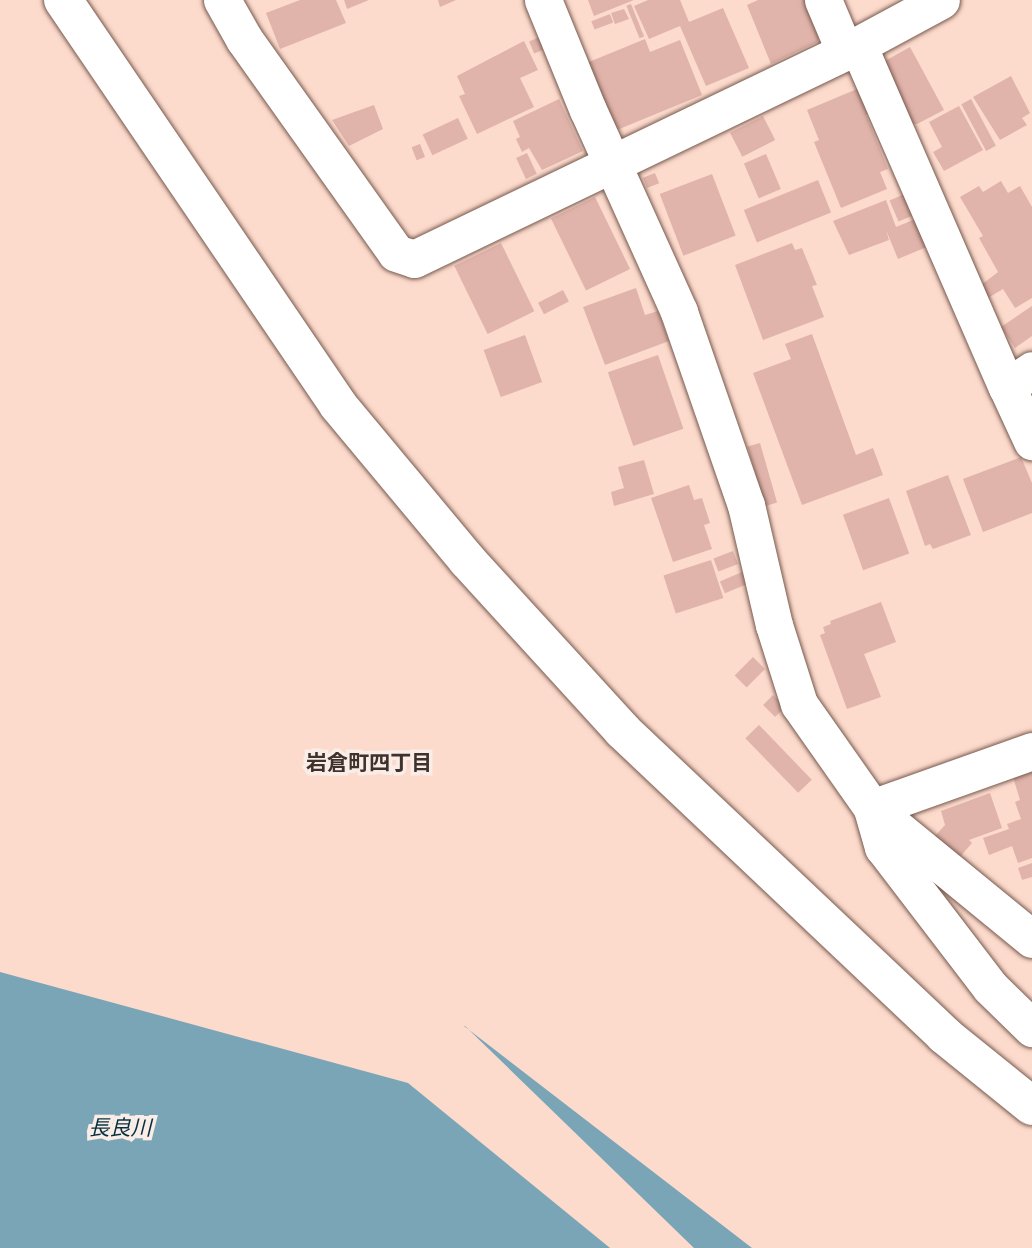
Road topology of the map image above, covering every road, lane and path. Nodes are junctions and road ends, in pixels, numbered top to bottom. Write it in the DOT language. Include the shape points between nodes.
graph roads {
  1 [pos="63,0"];
  2 [pos="222,0"];
  3 [pos="543,0"];
  4 [pos="823,0"];
  5 [pos="941,0"];
  6 [pos="851,48"];
  7 [pos="613,162"];
  8 [pos="1020,378"];
  9 [pos="1032,441"];
  10 [pos="1032,751"];
  11 [pos="872,808"];
  12 [pos="1032,939"];
  13 [pos="1032,1028"];
  14 [pos="1032,1106"];
  1 -- 14 [label="street" via="338,405 467,560 622,730 944,1035"];
  2 -- 7 [label="street" via="244,39 396,253 414,259 434,251"];
  3 -- 7 [label="street"];
  4 -- 6 [label="street"];
  5 -- 6 [label="street"];
  6 -- 7 [label="street"];
  6 -- 8 [label="street"];
  7 -- 11 [label="street" via="679,312 746,505 774,625 799,704"];
  8 -- 9 [label="street"];
  10 -- 11 [label="street"];
  11 -- 12 [label="street"];
  11 -- 13 [label="street" via="883,847 990,987"];
}
